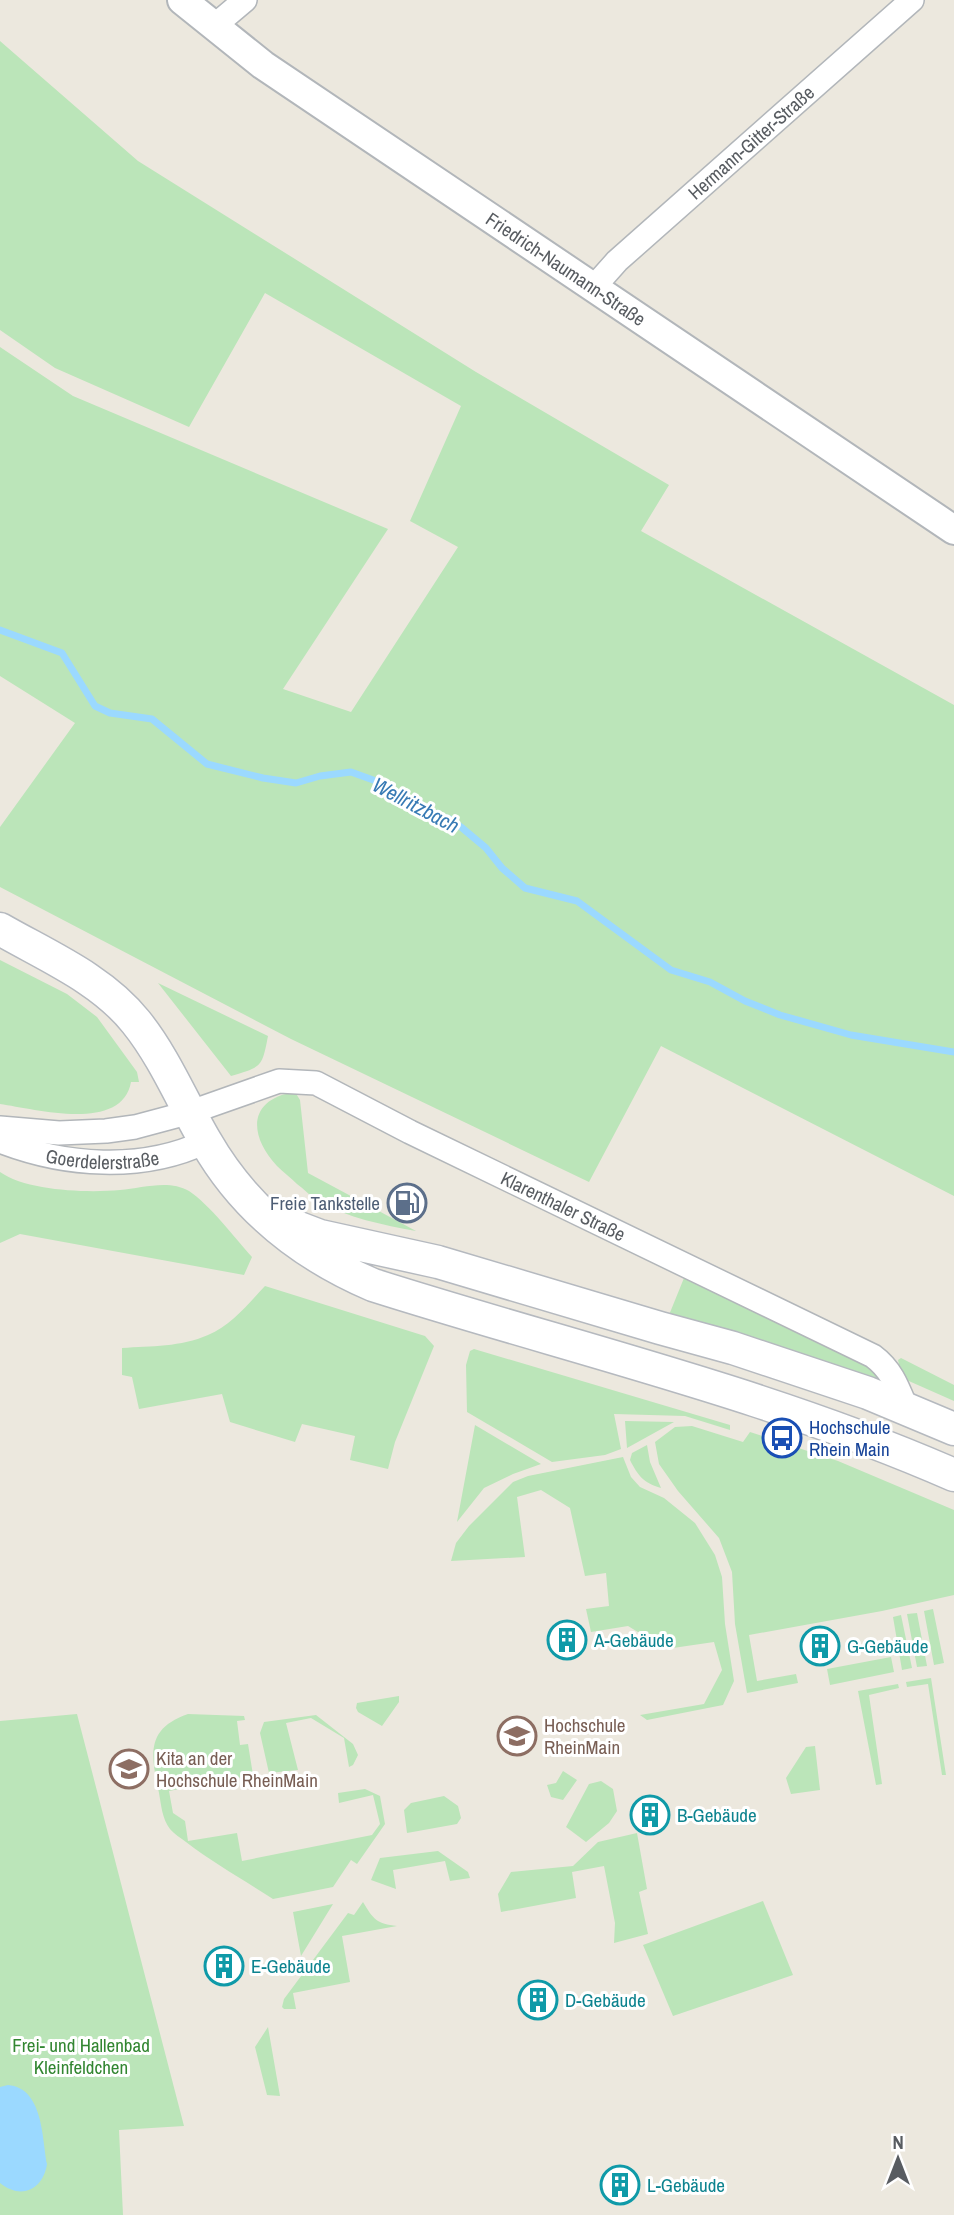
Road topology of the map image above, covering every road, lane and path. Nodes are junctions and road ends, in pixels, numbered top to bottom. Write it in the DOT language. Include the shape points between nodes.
graph roads {
  1 [pos="182,0"];
  2 [pos="245,0"];
  3 [pos="912,0"];
  4 [pos="213,27"];
  5 [pos="593,288"];
  6 [pos="954,530"];
  7 [pos="0,929"];
  8 [pos="191,1112"];
  9 [pos="0,1128"];
  10 [pos="0,1141"];
  11 [pos="205,1142"];
  12 [pos="246,1199"];
  13 [pos="907,1410"];
  14 [pos="954,1429"];
  15 [pos="954,1475"];
  1 -- 4 [label="street, Friedrich-Naumann-Straße"];
  2 -- 4 [label="street"];
  3 -- 5 [label="street, Hermann-Gitter-Straße" via="617,261"];
  4 -- 5 [label="street, Friedrich-Naumann-Straße"];
  5 -- 6 [label="street, Friedrich-Naumann-Straße"];
  7 -- 8 [label="main road" via="79,974 122,1008 141,1029"];
  8 -- 9 [label="street, Goerdelerstraße" via="106,1131"];
  8 -- 11 [label="main road"];
  8 -- 13 [label="street, Klarenthaler Straße" via="279,1082 316,1083 873,1356 885,1365"];
  10 -- 11 [label="street, Goerdelerstraße" via="50,1156 111,1162 163,1157"];
  11 -- 12 [label="main road"];
  12 -- 13 [label="main road" via="270,1215 320,1236 438,1262 733,1348"];
  12 -- 15 [label="main road" via="311,1254 373,1285 802,1415"];
  13 -- 14 [label="main road"];
}
